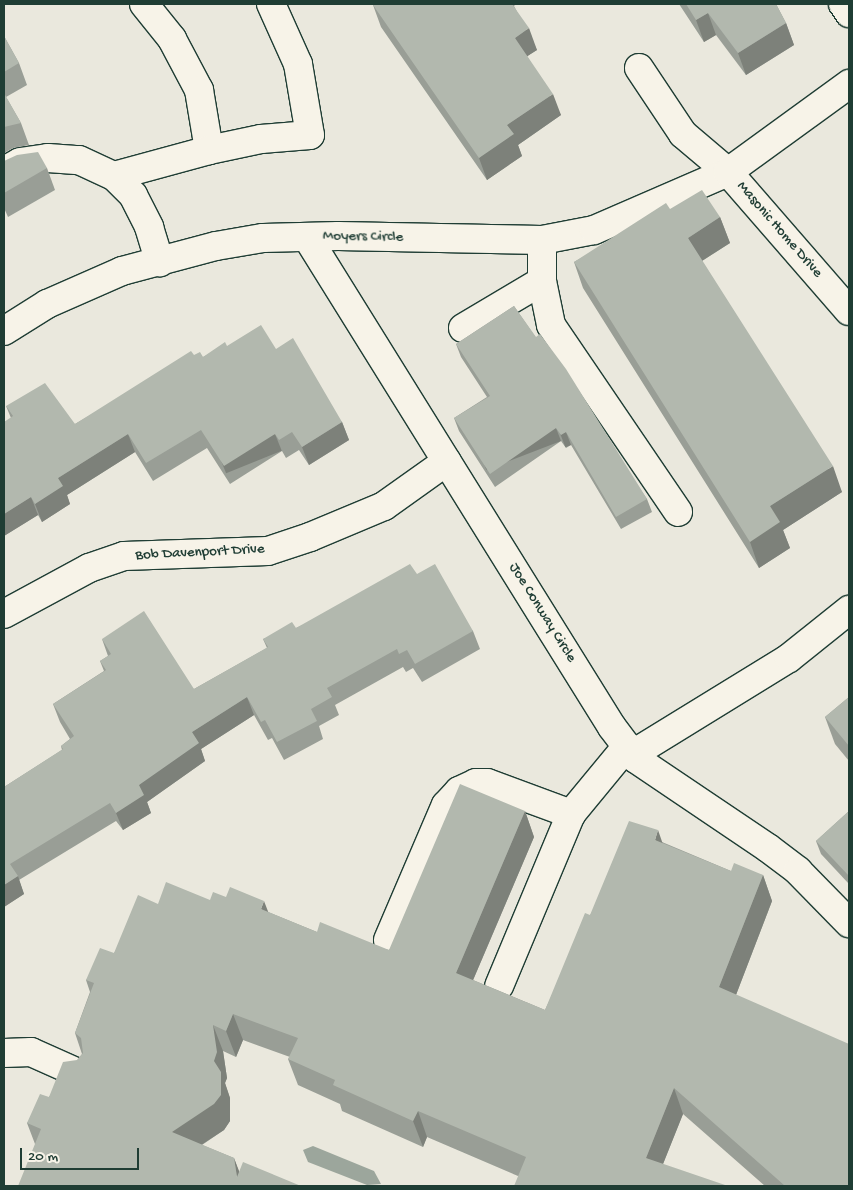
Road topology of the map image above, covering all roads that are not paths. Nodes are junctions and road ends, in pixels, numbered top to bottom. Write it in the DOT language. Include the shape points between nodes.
graph roads {
  1 [pos="144,4"];
  2 [pos="271,4"];
  3 [pos="843,4"];
  4 [pos="849,14"];
  5 [pos="639,68"];
  6 [pos="849,84"];
  7 [pos="209,150"];
  8 [pos="4,170"];
  9 [pos="728,172"];
  10 [pos="114,176"];
  11 [pos="307,237"];
  12 [pos="542,240"];
  13 [pos="160,262"];
  14 [pos="542,281"];
  15 [pos="849,311"];
  16 [pos="463,328"];
  17 [pos="4,331"];
  18 [pos="447,461"];
  19 [pos="678,512"];
  20 [pos="849,610"];
  21 [pos="4,614"];
  22 [pos="630,750"];
  23 [pos="571,814"];
  24 [pos="849,923"];
  25 [pos="388,940"];
  26 [pos="499,986"];
  27 [pos="4,1053"];
  28 [pos="78,1073"];
  1 -- 7 [label="street" via="172,39 199,90"];
  2 -- 7 [label="street" via="298,64 310,134 261,139"];
  3 -- 4 [label="street"];
  5 -- 9 [label="street" via="683,134"];
  6 -- 9 [label="street, Masonic Home Drive"];
  7 -- 10 [label="street"];
  8 -- 10 [label="street" via="20,162 48,158 79,160"];
  9 -- 12 [label="street, Moyers Circle" via="594,230"];
  9 -- 15 [label="street, Masonic Home Drive"];
  10 -- 13 [label="street" via="133,195 149,226"];
  11 -- 12 [label="street, Moyers Circle"];
  11 -- 13 [label="street, Moyers Circle" via="263,238 216,246"];
  11 -- 18 [label="street, Joe Conway Circle"];
  12 -- 14 [label="street"];
  13 -- 17 [label="street, Moyers Circle" via="122,272 47,304"];
  14 -- 16 [label="street"];
  14 -- 19 [label="street" via="551,325"];
  18 -- 21 [label="street, Bob Davenport Drive" via="384,506 318,534 268,551 124,556 89,568"];
  18 -- 22 [label="street, Joe Conway Circle"];
  20 -- 22 [label="street" via="789,658"];
  22 -- 23 [label="street"];
  22 -- 24 [label="street, Joe Conway Circle" via="768,848 798,872"];
  23 -- 25 [label="street" via="487,783 476,783 459,791 446,805"];
  23 -- 26 [label="street"];
  27 -- 28 [label="street" via="31,1052"];
}
